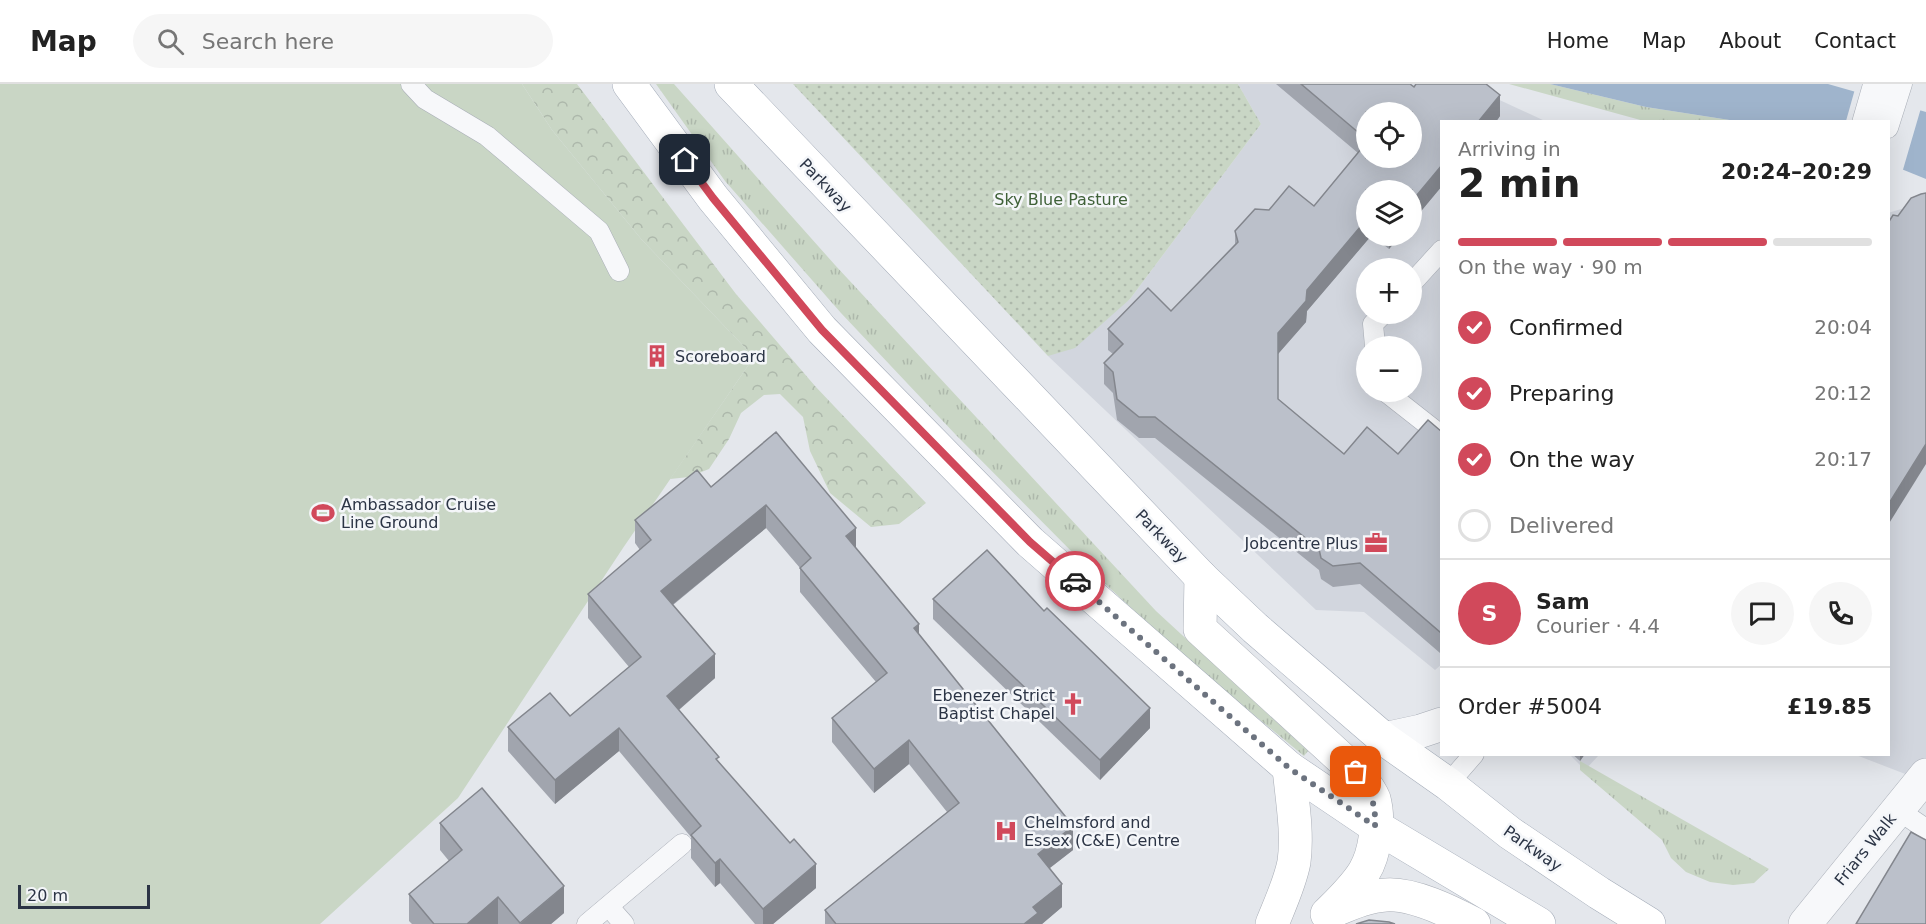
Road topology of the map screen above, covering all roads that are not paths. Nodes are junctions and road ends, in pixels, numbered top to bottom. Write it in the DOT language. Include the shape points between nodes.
graph roads {
  1 [pos="411,84"];
  2 [pos="629,84"];
  3 [pos="730,84"];
  4 [pos="1880,84"];
  5 [pos="1902,84"];
  6 [pos="1870,120"];
  7 [pos="1890,122"];
  8 [pos="1440,252"];
  9 [pos="619,271"];
  10 [pos="1422,272"];
  11 [pos="1399,402"];
  12 [pos="1440,434"];
  13 [pos="1201,577"];
  14 [pos="1440,725"];
  15 [pos="1384,739"];
  16 [pos="1472,756"];
  17 [pos="1289,768"];
  18 [pos="1926,775"];
  19 [pos="1448,784"];
  20 [pos="1898,810"];
  21 [pos="1375,826"];
  22 [pos="1926,829"];
  23 [pos="682,844"];
  24 [pos="609,908"];
  25 [pos="1319,919"];
  26 [pos="587,924"];
  27 [pos="624,924"];
  28 [pos="1272,924"];
  29 [pos="1474,924"];
  30 [pos="1539,924"];
  31 [pos="1649,924"];
  32 [pos="1805,924"];
  1 -- 9 [label="lane" via="425,99 487,136 599,231"];
  2 -- 17 [label="main road" via="713,198 822,330 1030,542"];
  3 -- 13 [label="main road, Parkway"];
  4 -- 6 [label="street"];
  5 -- 7 [label="lane"];
  8 -- 10 [label="lane"];
  11 -- 12 [label="lane"];
  13 -- 15 [label="main road, Parkway"];
  13 -- 21 [label="main road" via="1200,629 1356,772 1374,799"];
  14 -- 15 [label="street"];
  15 -- 19 [label="main road, Parkway"];
  16 -- 19 [label="lane"];
  17 -- 21 [label="main road"];
  17 -- 28 [label="main road" via="1293,863"];
  18 -- 20 [label="street, Friars Walk"];
  19 -- 31 [label="main road, Parkway" via="1510,833"];
  20 -- 22 [label="lane"];
  20 -- 32 [label="street, Friars Walk"];
  21 -- 25 [label="main road" via="1366,869 1353,888"];
  21 -- 30 [label="main road"];
  23 -- 24 [label="lane"];
  24 -- 26 [label="lane"];
  24 -- 27 [label="lane"];
  25 -- 29 [label="main road" via="1366,898 1389,894 1422,901"];
}
